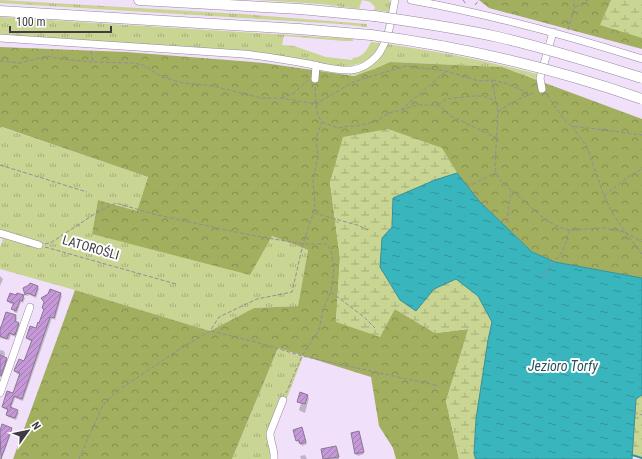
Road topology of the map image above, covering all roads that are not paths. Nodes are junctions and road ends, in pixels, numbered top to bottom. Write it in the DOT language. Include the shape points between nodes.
graph roads {
  1 [pos="139,0"];
  2 [pos="394,0"];
  3 [pos="411,0"];
  4 [pos="0,11"];
  5 [pos="553,32"];
  6 [pos="0,38"];
  7 [pos="642,59"];
  8 [pos="316,66"];
  9 [pos="642,78"];
  10 [pos="314,79"];
  11 [pos="542,88"];
  12 [pos="642,99"];
  13 [pos="0,233"];
  14 [pos="39,245"];
  15 [pos="30,307"];
  16 [pos="0,393"];
  17 [pos="283,400"];
  18 [pos="274,459"];
  1 -- 9 [label="highway, bridge" via="300,9 431,24 496,36 578,57"];
  2 -- 8 [label="street" via="386,39 372,61 350,70"];
  3 -- 5 [label="street"];
  4 -- 12 [label="highway, bridge" via="371,35 503,58 569,75"];
  5 -- 7 [label="street"];
  5 -- 11 [label="street" via="540,78"];
  6 -- 8 [label="street" via="266,56"];
  8 -- 10 [label="street"];
  13 -- 14 [label="street"];
  15 -- 16 [label="street"];
  17 -- 18 [label="street" via="270,433"];
}
